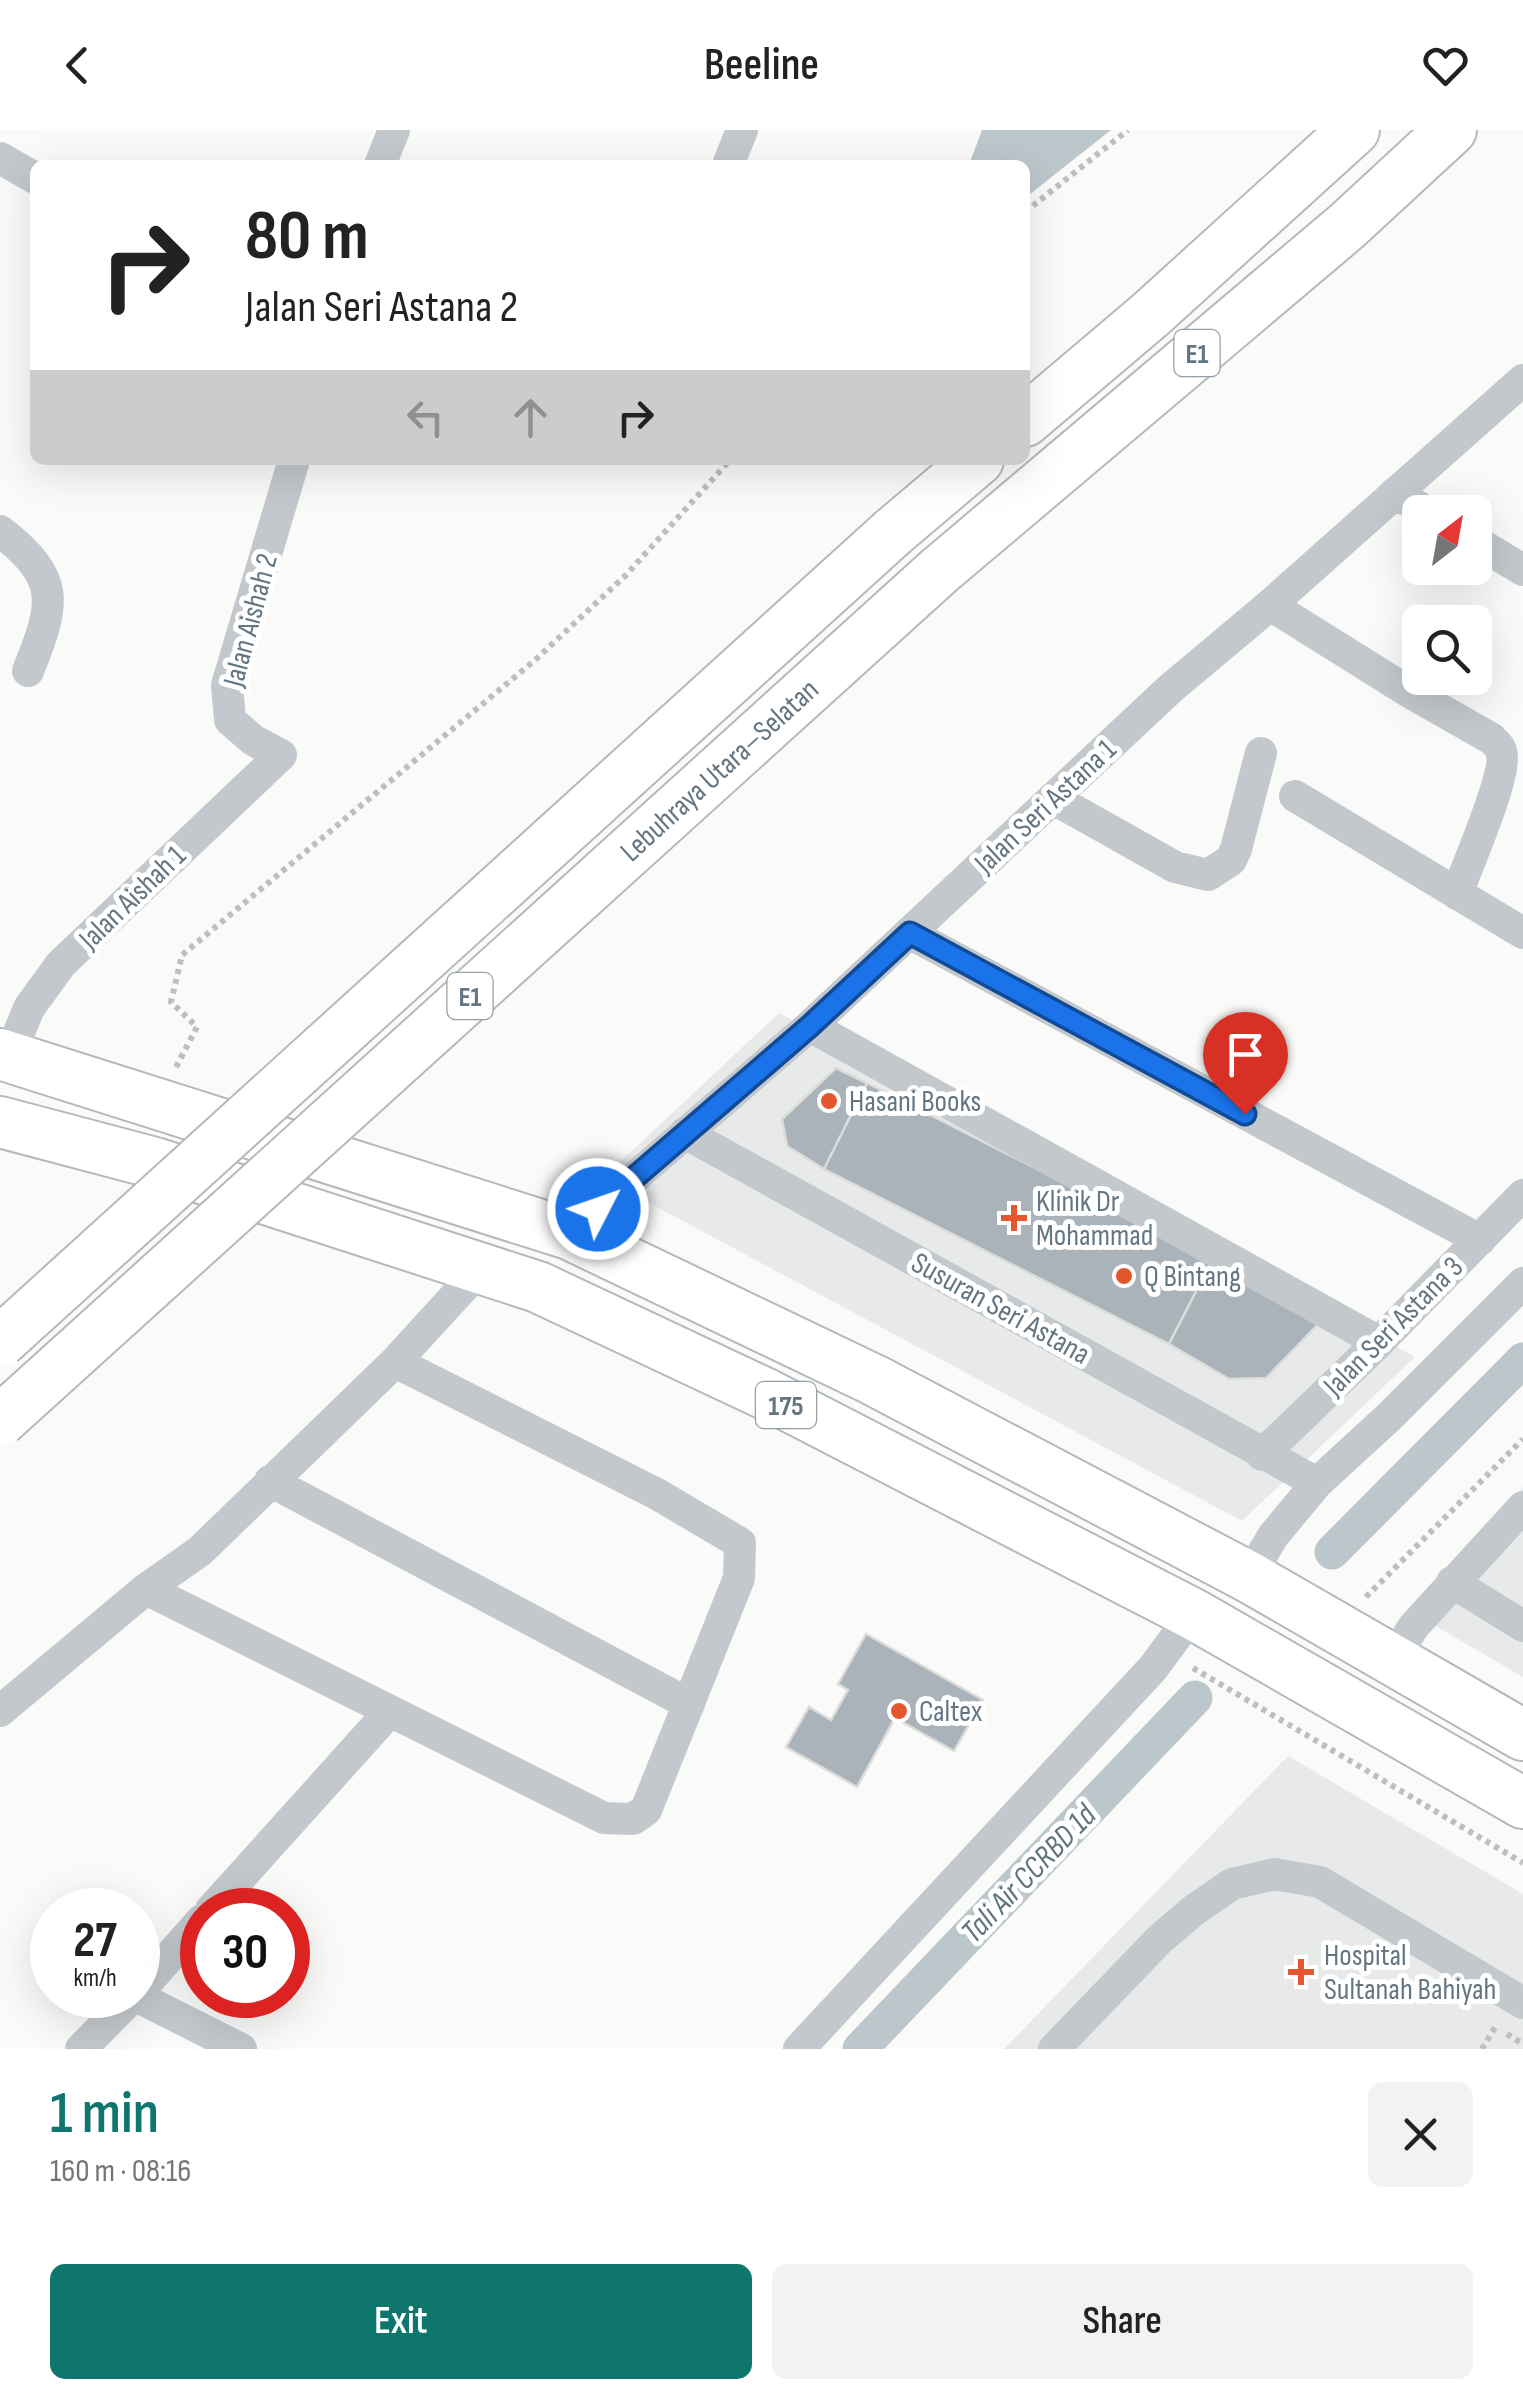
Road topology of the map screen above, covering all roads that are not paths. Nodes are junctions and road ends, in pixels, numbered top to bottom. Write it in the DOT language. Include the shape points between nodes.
graph roads {
  1 [pos="394,130"];
  2 [pos="742,130"];
  3 [pos="1354,130"];
  4 [pos="1451,130"];
  5 [pos="0,158"];
  6 [pos="382,160"];
  7 [pos="730,160"];
  8 [pos="30,175"];
  9 [pos="1523,380"];
  10 [pos="1030,417"];
  11 [pos="293,465"];
  12 [pos="972,465"];
  13 [pos="1394,493"];
  14 [pos="1402,498"];
  15 [pos="0,531"];
  16 [pos="1492,552"];
  17 [pos="1523,570"];
  18 [pos="1270,606"];
  19 [pos="28,671"];
  20 [pos="1261,753"];
  21 [pos="281,756"];
  22 [pos="1295,796"];
  23 [pos="1054,799"];
  24 [pos="1457,894"];
  25 [pos="910,933"];
  26 [pos="1523,933"];
  27 [pos="810,1026"];
  28 [pos="5,1055"];
  29 [pos="0,1122"];
  30 [pos="685,1133"];
  31 [pos="1523,1195"];
  32 [pos="568,1234"];
  33 [pos="1480,1240"];
  34 [pos="482,1267"];
  35 [pos="1523,1283"];
  36 [pos="0,1342"];
  37 [pos="1379,1342"];
  38 [pos="395,1362"];
  39 [pos="0,1420"];
  40 [pos="1262,1455"];
  41 [pos="270,1481"];
  42 [pos="1317,1483"];
  43 [pos="1523,1507"];
  44 [pos="1249,1577"];
  45 [pos="1452,1582"];
  46 [pos="146,1589"];
  47 [pos="1193,1614"];
  48 [pos="1523,1626"];
  49 [pos="1392,1660"];
  50 [pos="688,1704"];
  51 [pos="390,1711"];
  52 [pos="0,1712"];
  53 [pos="1523,1735"];
  54 [pos="1523,1803"];
  55 [pos="231,1888"];
  56 [pos="180,1945"];
  57 [pos="160,1967"];
  58 [pos="1523,2003"];
  59 [pos="81,2049"];
  60 [pos="241,2049"];
  61 [pos="799,2049"];
  62 [pos="1054,2049"];
  1 -- 6 [label="street"];
  2 -- 7 [label="street"];
  3 -- 10 [label="highway, E1"];
  4 -- 39 [label="highway, Lebuhraya Utara–Selatan / E1, bridge" via="940,570"];
  5 -- 8 [label="street"];
  9 -- 13 [label="street, Jalan Seri Astana 1"];
  11 -- 21 [label="street, Jalan Aishah 2" via="227,685 230,720"];
  12 -- 36 [label="highway, Lebuhraya Utara–Selatan / E1, bridge"];
  13 -- 14 [label="street"];
  13 -- 18 [label="street, Jalan Seri Astana 1"];
  15 -- 19 [label="street" via="30,555 50,606"];
  16 -- 17 [label="street"];
  18 -- 23 [label="street, Jalan Seri Astana 1"];
  18 -- 24 [label="street" via="1492,738 1502,752 1496,790"];
  20 -- 23 [label="street" via="1236,850 1208,875 1176,866"];
  21 -- 28 [label="street, Jalan Aishah 1" via="61,964"];
  22 -- 24 [label="street"];
  23 -- 25 [label="street, Jalan Seri Astana 1"];
  24 -- 26 [label="street"];
  25 -- 27 [label="street, Jalan Seri Astana 1"];
  25 -- 33 [label="street"];
  27 -- 30 [label="street, Jalan Seri Astana 1"];
  27 -- 37 [label="street"];
  28 -- 32 [label="highway, 175"];
  29 -- 34 [label="highway, 175" via="155,1163"];
  30 -- 32 [label="street, Jalan Seri Astana 1"];
  30 -- 40 [label="street, Susuran Seri Astana"];
  31 -- 33 [label="street, Jalan Seri Astana 3"];
  32 -- 44 [label="highway, 175" via="874,1380"];
  33 -- 37 [label="street, Jalan Seri Astana 3"];
  34 -- 38 [label="street"];
  34 -- 47 [label="highway, 175" via="768,1396"];
  35 -- 42 [label="street"];
  37 -- 40 [label="street, Jalan Seri Astana 3"];
  38 -- 41 [label="street"];
  38 -- 50 [label="street" via="740,1543 739,1578"];
  40 -- 42 [label="street, Susuran Seri Astana"];
  41 -- 46 [label="street" via="200,1551"];
  41 -- 50 [label="street"];
  42 -- 44 [label="street"];
  43 -- 45 [label="street"];
  44 -- 49 [label="highway, 175"];
  45 -- 48 [label="street"];
  45 -- 49 [label="street"];
  46 -- 51 [label="street"];
  46 -- 52 [label="street"];
  47 -- 54 [label="highway, 175"];
  47 -- 61 [label="street" via="1154,1668"];
  49 -- 53 [label="highway, 175"];
  50 -- 51 [label="street" via="646,1810 633,1819 604,1818"];
  51 -- 55 [label="street"];
  56 -- 57 [label="street"];
  58 -- 62 [label="street" via="1320,1882 1274,1874 1232,1884 1194,1910"];
  59 -- 60 [label="street" via="134,1995"];
}
